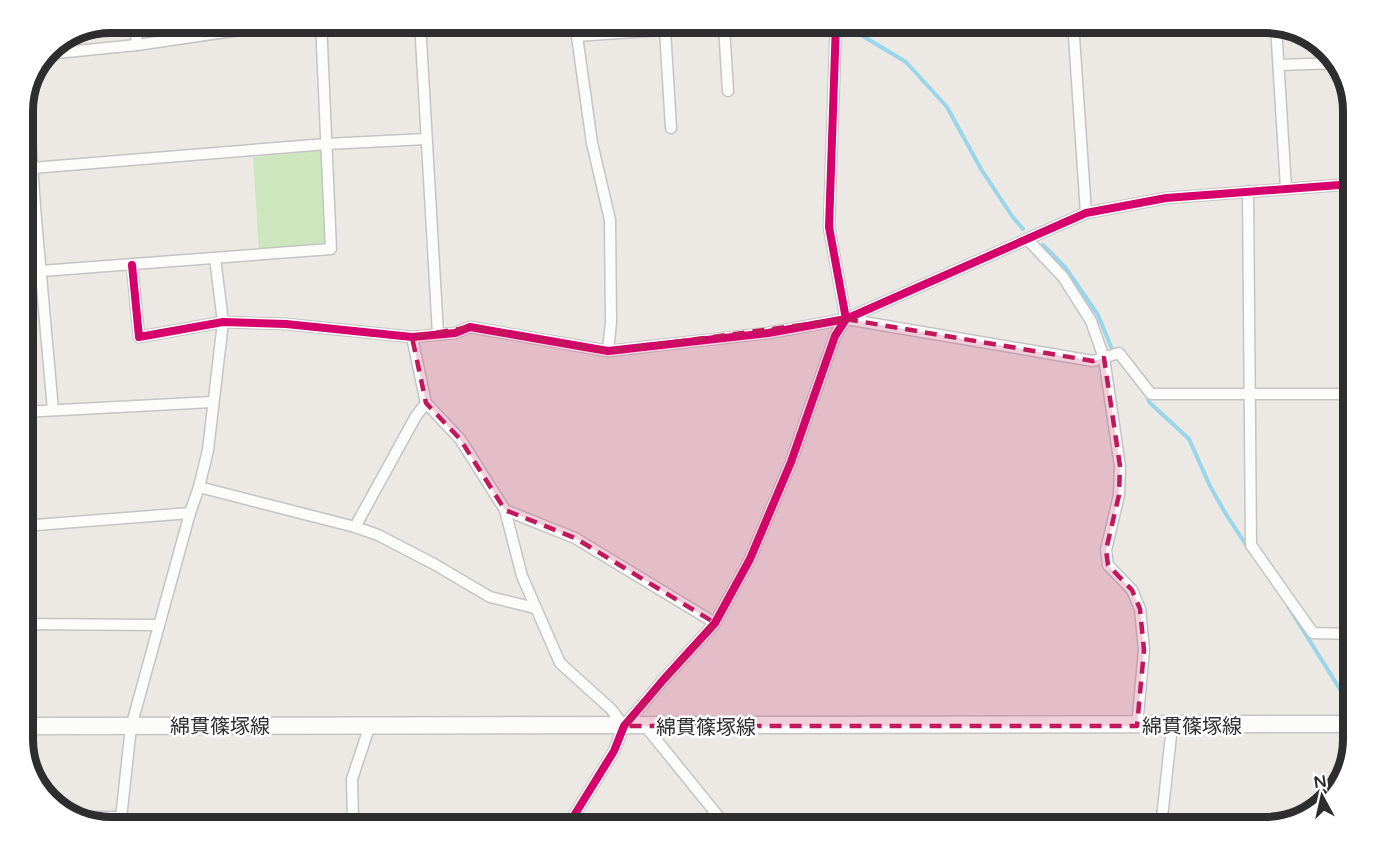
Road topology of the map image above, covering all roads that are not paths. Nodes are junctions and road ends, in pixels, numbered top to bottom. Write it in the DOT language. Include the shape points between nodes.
graph roads {
  1 [pos="136,33"];
  2 [pos="219,33"];
  3 [pos="321,33"];
  4 [pos="421,33"];
  5 [pos="577,33"];
  6 [pos="621,33"];
  7 [pos="665,33"];
  8 [pos="724,33"];
  9 [pos="836,33"];
  10 [pos="1074,33"];
  11 [pos="1277,34"];
  12 [pos="577,36"];
  13 [pos="137,45"];
  14 [pos="59,53"];
  15 [pos="1326,63"];
  16 [pos="1279,64"];
  17 [pos="728,91"];
  18 [pos="671,128"];
  19 [pos="426,139"];
  20 [pos="326,144"];
  21 [pos="33,168"];
  22 [pos="33,181"];
  23 [pos="1343,185"];
  24 [pos="1286,188"];
  25 [pos="1248,191"];
  26 [pos="1086,213"];
  27 [pos="33,220"];
  28 [pos="36,220"];
  29 [pos="1027,239"];
  30 [pos="215,258"];
  31 [pos="132,265"];
  32 [pos="41,272"];
  33 [pos="846,319"];
  34 [pos="223,321"];
  35 [pos="438,334"];
  36 [pos="412,337"];
  37 [pos="608,351"];
  38 [pos="1104,358"];
  39 [pos="1251,394"];
  40 [pos="1343,394"];
  41 [pos="212,402"];
  42 [pos="426,403"];
  43 [pos="53,410"];
  44 [pos="33,411"];
  45 [pos="200,487"];
  46 [pos="505,510"];
  47 [pos="190,513"];
  48 [pos="33,525"];
  49 [pos="355,527"];
  50 [pos="535,608"];
  51 [pos="715,623"];
  52 [pos="33,624"];
  53 [pos="158,625"];
  54 [pos="1343,634"];
  55 [pos="1343,724"];
  56 [pos="370,725"];
  57 [pos="33,726"];
  58 [pos="624,726"];
  59 [pos="1137,726"];
  60 [pos="1172,726"];
  61 [pos="131,727"];
  62 [pos="646,727"];
  63 [pos="121,817"];
  64 [pos="353,817"];
  65 [pos="574,817"];
  66 [pos="718,817"];
  67 [pos="1162,817"];
  1 -- 13 [label="street"];
  2 -- 13 [label="street"];
  3 -- 20 [label="street"];
  4 -- 19 [label="street"];
  5 -- 12 [label="street"];
  6 -- 12 [label="street"];
  7 -- 18 [label="street"];
  8 -- 17 [label="street"];
  9 -- 33 [label="street" via="829,227"];
  10 -- 26 [label="street"];
  11 -- 16 [label="street"];
  12 -- 37 [label="street" via="592,143 610,220"];
  13 -- 14 [label="street"];
  15 -- 16 [label="street"];
  16 -- 24 [label="street"];
  19 -- 20 [label="street"];
  19 -- 35 [label="street"];
  20 -- 21 [label="street"];
  20 -- 30 [label="street" via="331,249"];
  22 -- 28 [label="street"];
  23 -- 24 [label="street"];
  24 -- 25 [label="street"];
  25 -- 26 [label="street" via="1166,198"];
  25 -- 39 [label="street"];
  26 -- 29 [label="street"];
  27 -- 28 [label="street"];
  28 -- 32 [label="street"];
  29 -- 33 [label="street"];
  29 -- 38 [label="street" via="1063,277 1091,321"];
  30 -- 31 [label="street"];
  30 -- 34 [label="street"];
  31 -- 32 [label="street"];
  31 -- 34 [label="street" via="139,337"];
  32 -- 43 [label="street"];
  33 -- 37 [label="street" via="768,333"];
  33 -- 38 [label="street" via="1093,361"];
  33 -- 51 [label="street" via="835,336 791,462 750,559"];
  34 -- 36 [label="street"];
  34 -- 41 [label="street"];
  35 -- 36 [label="street"];
  35 -- 37 [label="street" via="470,327"];
  36 -- 42 [label="street"];
  38 -- 39 [label="street" via="1119,352 1152,394"];
  38 -- 59 [label="street" via="1120,466 1107,565 1132,590 1140,609 1144,650"];
  39 -- 40 [label="street"];
  39 -- 54 [label="street" via="1251,545 1313,633"];
  41 -- 43 [label="street"];
  41 -- 45 [label="street"];
  42 -- 46 [label="street" via="460,439"];
  42 -- 49 [label="street"];
  43 -- 44 [label="street"];
  45 -- 47 [label="street"];
  45 -- 49 [label="street"];
  46 -- 50 [label="street" via="522,576"];
  46 -- 51 [label="street" via="575,538"];
  47 -- 48 [label="street"];
  47 -- 53 [label="street"];
  49 -- 50 [label="street" via="434,564 490,597"];
  50 -- 58 [label="street" via="560,663"];
  51 -- 58 [label="street"];
  52 -- 53 [label="street"];
  53 -- 61 [label="street"];
  55 -- 60 [label="main road, 綿貫篠塚線"];
  56 -- 58 [label="main road, 綿貫篠塚線"];
  56 -- 61 [label="main road, 綿貫篠塚線"];
  56 -- 64 [label="street" via="352,779"];
  57 -- 61 [label="main road, 綿貫篠塚線"];
  58 -- 62 [label="main road, 綿貫篠塚線"];
  58 -- 65 [label="street" via="614,751"];
  59 -- 60 [label="main road, 綿貫篠塚線"];
  59 -- 62 [label="main road, 綿貫篠塚線"];
  60 -- 67 [label="street"];
  61 -- 63 [label="street"];
  62 -- 66 [label="street"];
}
